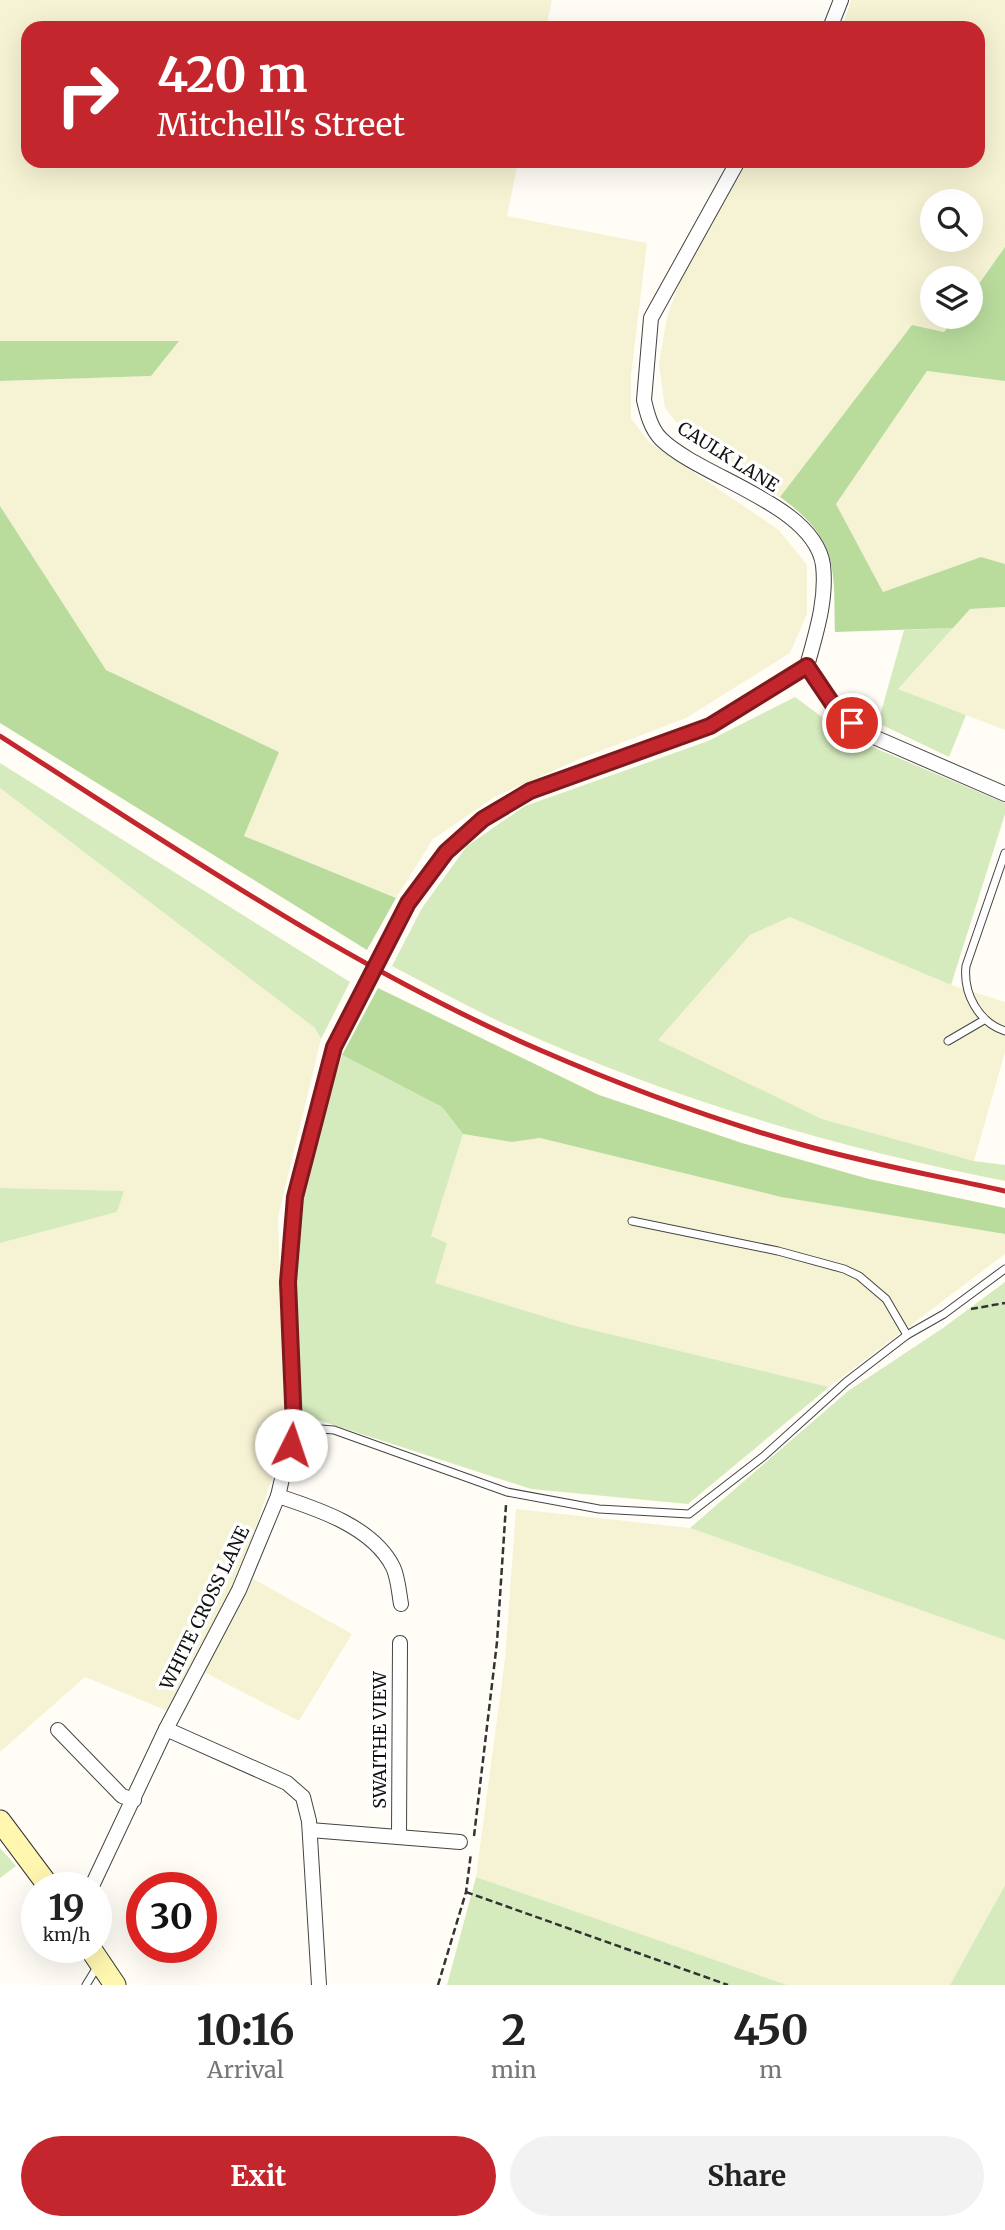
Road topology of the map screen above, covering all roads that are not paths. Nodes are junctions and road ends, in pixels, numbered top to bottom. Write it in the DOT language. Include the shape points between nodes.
graph roads {
  1 [pos="841,0"];
  2 [pos="833,21"];
  3 [pos="734,168"];
  4 [pos="807,666"];
  5 [pos="1005,794"];
  6 [pos="1005,853"];
  7 [pos="984,1020"];
  8 [pos="1005,1031"];
  9 [pos="948,1041"];
  10 [pos="632,1221"];
  11 [pos="1005,1269"];
  12 [pos="907,1335"];
  13 [pos="294,1427"];
  14 [pos="278,1496"];
  15 [pos="401,1604"];
  16 [pos="400,1643"];
  17 [pos="166,1729"];
  18 [pos="58,1730"];
  19 [pos="134,1800"];
  20 [pos="0,1821"];
  21 [pos="310,1830"];
  22 [pos="399,1837"];
  23 [pos="460,1842"];
  24 [pos="38,1872"];
  25 [pos="99,1872"];
  26 [pos="92,1963"];
  27 [pos="99,1963"];
  28 [pos="86,1985"];
  29 [pos="115,1985"];
  30 [pos="319,1985"];
  31 [pos="324,1985"];
  1 -- 2 [label="street"];
  3 -- 4 [label="street, CAULK LANE" via="651,318 644,400 661,439 793,520 817,551 822,565 822,609"];
  4 -- 5 [label="street" via="838,712 867,734"];
  4 -- 13 [label="street, WHITE CROSS LANE, bridge" via="710,726 518,798 483,819 446,852 408,903 334,1047 295,1197 288,1282"];
  6 -- 7 [label="lane" via="966,966 964,983"];
  7 -- 8 [label="lane"];
  7 -- 9 [label="lane"];
  10 -- 12 [label="lane" via="844,1269 886,1299"];
  11 -- 12 [label="lane"];
  12 -- 13 [label="lane" via="689,1514 599,1509 507,1492 334,1430"];
  13 -- 14 [label="street, WHITE CROSS LANE"];
  14 -- 15 [label="street" via="373,1541 393,1567"];
  14 -- 17 [label="street, WHITE CROSS LANE" via="239,1591"];
  16 -- 22 [label="street, SWAITHE VIEW"];
  17 -- 19 [label="street, WHITE CROSS LANE"];
  17 -- 21 [label="street" via="288,1783 303,1797"];
  18 -- 19 [label="street" via="122,1796"];
  19 -- 25 [label="street, WHITE CROSS LANE"];
  20 -- 24 [label="main road"];
  21 -- 22 [label="street"];
  21 -- 30 [label="street"];
  22 -- 23 [label="street"];
  26 -- 28 [label="lane"];
  27 -- 29 [label="main road"];
  30 -- 31 [label="street"];
}
